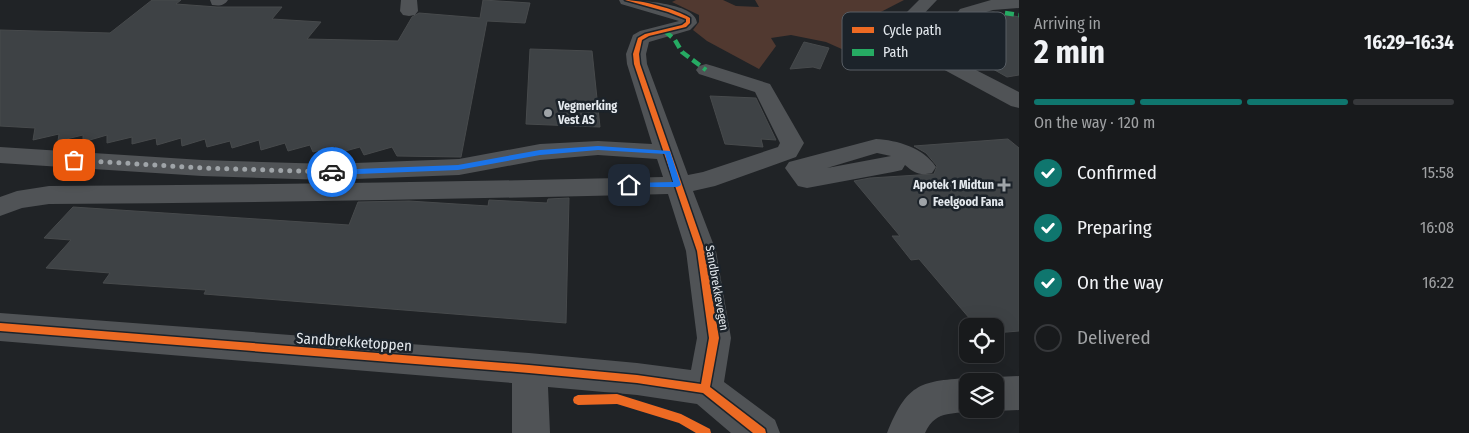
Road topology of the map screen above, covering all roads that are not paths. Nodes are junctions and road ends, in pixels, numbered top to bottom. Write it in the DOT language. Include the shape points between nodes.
graph roads {
  1 [pos="627,0"];
  2 [pos="929,0"];
  3 [pos="1019,3"];
  4 [pos="916,12"];
  5 [pos="969,12"];
  6 [pos="706,70"];
  7 [pos="960,70"];
  8 [pos="1019,101"];
  9 [pos="0,155"];
  10 [pos="893,164"];
  11 [pos="923,167"];
  12 [pos="672,168"];
  13 [pos="0,207"];
  14 [pos="0,328"];
  15 [pos="529,369"];
  16 [pos="704,390"];
  17 [pos="1019,393"];
  18 [pos="1004,394"];
  19 [pos="959,396"];
  20 [pos="531,433"];
  21 [pos="761,433"];
  22 [pos="906,433"];
  1 -- 12 [label="street, Sandbrekkevegen" via="688,18 684,26 640,39 636,54"];
  2 -- 4 [label="street"];
  3 -- 5 [label="street" via="992,5"];
  6 -- 12 [label="street" via="763,88 792,143 787,152 706,180"];
  7 -- 8 [label="street"];
  9 -- 12 [label="street" via="202,168 329,172 458,167 540,152 598,148"];
  10 -- 11 [label="street" via="807,180 798,168 876,146 902,151"];
  12 -- 13 [label="street" via="435,192 49,195 17,200"];
  12 -- 16 [label="street, Sandbrekkevegen" via="701,251 714,338"];
  14 -- 15 [label="street, Sandbrekketoppen"];
  15 -- 16 [label="street, Sandbrekketoppen" via="637,379"];
  15 -- 20 [label="street"];
  16 -- 21 [label="street"];
  17 -- 18 [label="street"];
  19 -- 22 [label="street" via="935,397 916,412"];
}
